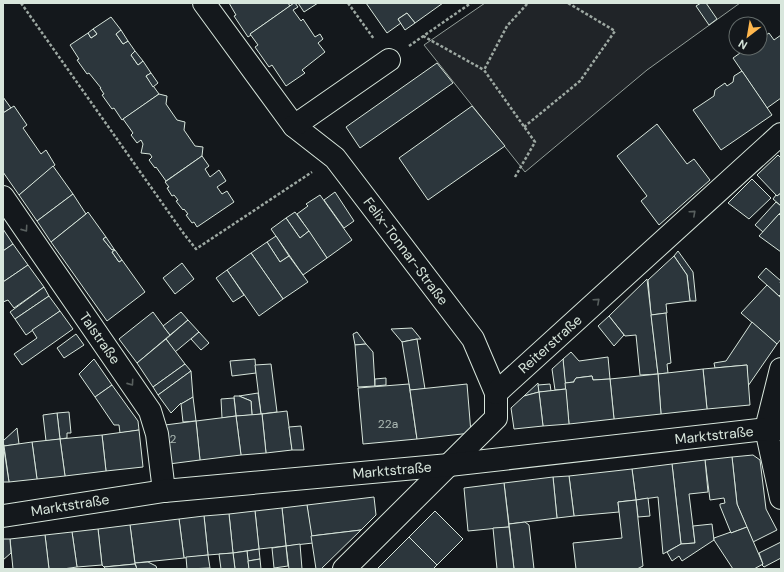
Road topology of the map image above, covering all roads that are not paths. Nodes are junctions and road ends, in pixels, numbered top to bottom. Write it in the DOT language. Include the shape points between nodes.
graph roads {
  1 [pos="204,3"];
  2 [pos="389,60"];
  3 [pos="294,126"];
  4 [pos="781,134"];
  5 [pos="3,197"];
  6 [pos="781,369"];
  7 [pos="496,393"];
  8 [pos="773,429"];
  9 [pos="449,465"];
  10 [pos="164,491"];
  11 [pos="781,498"];
  12 [pos="3,516"];
  13 [pos="344,569"];
  1 -- 3 [label="street, Felix-Tonnar-Straße"];
  2 -- 3 [label="street"];
  3 -- 7 [label="street, Felix-Tonnar-Straße" via="335,158 401,243 473,339"];
  7 -- 4 [label="street, Reiterstraße, one-way"];
  5 -- 10 [label="street, Talstraße, one-way" via="150,411 157,434"];
  6 -- 8 [label="street"];
  7 -- 9 [label="street" via="496,418"];
  8 -- 9 [label="street, Marktstraße"];
  8 -- 11 [label="street"];
  9 -- 10 [label="street, Marktstraße"];
  9 -- 13 [label="street"];
  10 -- 12 [label="street, Marktstraße"];
}
